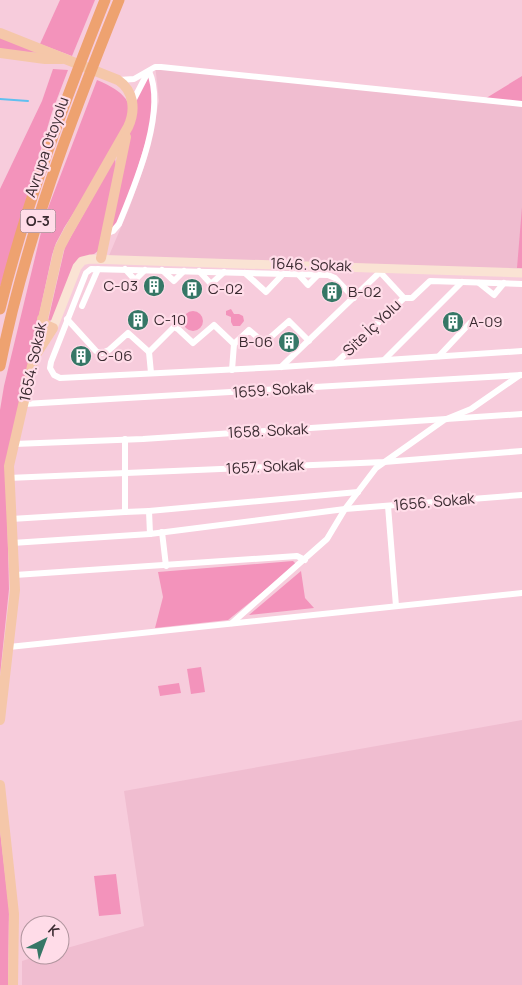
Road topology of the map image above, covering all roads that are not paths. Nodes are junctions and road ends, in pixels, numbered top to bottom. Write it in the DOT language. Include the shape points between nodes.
graph roads {
  1 [pos="105,0"];
  2 [pos="119,0"];
  3 [pos="0,33"];
  4 [pos="0,53"];
  5 [pos="45,59"];
  6 [pos="70,60"];
  7 [pos="0,61"];
  8 [pos="149,71"];
  9 [pos="118,80"];
  10 [pos="132,102"];
  11 [pos="522,104"];
  12 [pos="128,127"];
  13 [pos="105,234"];
  14 [pos="101,258"];
  15 [pos="98,269"];
  16 [pos="162,270"];
  17 [pos="380,270"];
  18 [pos="184,271"];
  19 [pos="199,271"];
  20 [pos="224,272"];
  21 [pos="245,273"];
  22 [pos="522,273"];
  23 [pos="283,274"];
  24 [pos="462,282"];
  25 [pos="479,283"];
  26 [pos="504,284"];
  27 [pos="521,285"];
  28 [pos="354,298"];
  29 [pos="404,298"];
  30 [pos="82,306"];
  31 [pos="0,309"];
  32 [pos="42,319"];
  33 [pos="68,319"];
  34 [pos="470,323"];
  35 [pos="54,332"];
  36 [pos="59,341"];
  37 [pos="308,341"];
  38 [pos="234,344"];
  39 [pos="522,351"];
  40 [pos="149,352"];
  41 [pos="439,356"];
  42 [pos="34,358"];
  43 [pos="384,360"];
  44 [pos="336,363"];
  45 [pos="0,366"];
  46 [pos="281,367"];
  47 [pos="232,370"];
  48 [pos="151,373"];
  49 [pos="522,375"];
  50 [pos="24,404"];
  51 [pos="522,414"];
  52 [pos="444,420"];
  53 [pos="125,439"];
  54 [pos="14,444"];
  55 [pos="522,451"];
  56 [pos="384,462"];
  57 [pos="125,474"];
  58 [pos="8,478"];
  59 [pos="358,492"];
  60 [pos="522,495"];
  61 [pos="388,506"];
  62 [pos="345,509"];
  63 [pos="149,511"];
  64 [pos="126,512"];
  65 [pos="11,519"];
  66 [pos="162,532"];
  67 [pos="150,534"];
  68 [pos="12,543"];
  69 [pos="305,560"];
  70 [pos="166,566"];
  71 [pos="15,575"];
  72 [pos="522,592"];
  73 [pos="396,606"];
  74 [pos="232,624"];
  75 [pos="9,647"];
  76 [pos="0,720"];
  77 [pos="0,786"];
  78 [pos="13,985"];
  1 -- 31 [label="highway, Avrupa Otoyolu / O-3" via="38,179"];
  2 -- 45 [label="highway, Avrupa Otoyolu / O-3" via="87,80 32,238"];
  3 -- 6 [label="main road"];
  4 -- 5 [label="main road"];
  5 -- 6 [label="main road"];
  5 -- 7 [label="main road"];
  6 -- 9 [label="main road"];
  8 -- 9 [label="street" via="134,79"];
  8 -- 10 [label="street"];
  8 -- 11 [label="street" via="161,67"];
  8 -- 13 [label="street" via="155,103 143,159 119,224 114,231"];
  9 -- 10 [label="main road" via="127,89"];
  10 -- 12 [label="main road, 1654. Sokak" via="133,116"];
  12 -- 13 [label="main road"];
  12 -- 32 [label="main road, 1654. Sokak" via="62,243"];
  13 -- 14 [label="main road"];
  14 -- 17 [label="street, 1646. Sokak"];
  14 -- 35 [label="street, 1646. Sokak" via="87,259 78,264"];
  15 -- 16 [label="street"];
  15 -- 30 [label="street"];
  15 -- 33 [label="street, Site İç Yolu" via="87,271"];
  16 -- 18 [label="street"];
  16 -- 18 [label="street" via="174,281"];
  17 -- 22 [label="street, 1646. Sokak"];
  17 -- 28 [label="street"];
  17 -- 29 [label="street"];
  18 -- 19 [label="street"];
  19 -- 20 [label="street"];
  19 -- 20 [label="street" via="211,284"];
  20 -- 21 [label="street"];
  21 -- 23 [label="street"];
  21 -- 23 [label="street" via="266,292"];
  23 -- 28 [label="street" via="332,276"];
  24 -- 25 [label="street, Site İç Yolu"];
  24 -- 29 [label="street, Site İç Yolu" via="430,281 412,298"];
  24 -- 43 [label="street, Site İç Yolu"];
  25 -- 26 [label="street, Site İç Yolu"];
  25 -- 26 [label="street, Site İç Yolu" via="494,295"];
  26 -- 27 [label="street, Site İç Yolu"];
  28 -- 37 [label="street"];
  29 -- 44 [label="street, Site İç Yolu"];
  32 -- 35 [label="main road"];
  32 -- 42 [label="main road, 1654. Sokak"];
  33 -- 35 [label="street, Site İç Yolu"];
  33 -- 40 [label="street" via="100,353 107,352 128,333"];
  34 -- 41 [label="street"];
  35 -- 36 [label="street"];
  35 -- 36 [label="street, Site İç Yolu"];
  35 -- 42 [label="main road"];
  36 -- 48 [label="street, Site İç Yolu" via="50,366 52,374 58,378"];
  37 -- 38 [label="street" via="289,321 264,343 249,330"];
  37 -- 46 [label="street"];
  38 -- 40 [label="street" via="214,325 193,343 175,327"];
  38 -- 47 [label="street"];
  39 -- 41 [label="street, Site İç Yolu"];
  40 -- 48 [label="street"];
  41 -- 43 [label="street, Site İç Yolu"];
  42 -- 50 [label="main road, 1654. Sokak"];
  43 -- 44 [label="street, Site İç Yolu"];
  44 -- 46 [label="street, Site İç Yolu"];
  46 -- 47 [label="street, Site İç Yolu"];
  47 -- 48 [label="street, Site İç Yolu"];
  49 -- 50 [label="street, 1659. Sokak"];
  49 -- 52 [label="street" via="471,409"];
  50 -- 54 [label="main road, 1654. Sokak"];
  51 -- 52 [label="street, 1658. Sokak"];
  52 -- 53 [label="street, 1658. Sokak"];
  52 -- 56 [label="street"];
  53 -- 54 [label="street, 1658. Sokak"];
  53 -- 57 [label="street"];
  54 -- 58 [label="main road, 1654. Sokak"];
  55 -- 56 [label="street, 1657. Sokak"];
  56 -- 57 [label="street, 1657. Sokak"];
  56 -- 59 [label="street"];
  57 -- 58 [label="street, 1657. Sokak"];
  57 -- 64 [label="street"];
  58 -- 65 [label="main road, 1654. Sokak"];
  59 -- 62 [label="street"];
  59 -- 63 [label="street"];
  60 -- 61 [label="street, 1656. Sokak"];
  61 -- 62 [label="street, 1656. Sokak"];
  61 -- 73 [label="street"];
  62 -- 66 [label="street, 1656. Sokak"];
  62 -- 69 [label="street" via="327,539"];
  63 -- 64 [label="street"];
  63 -- 67 [label="street"];
  64 -- 65 [label="street"];
  65 -- 68 [label="main road, 1654. Sokak"];
  66 -- 67 [label="street, 1656. Sokak"];
  66 -- 70 [label="street"];
  67 -- 68 [label="street, 1656. Sokak"];
  68 -- 71 [label="main road, 1654. Sokak"];
  69 -- 70 [label="street" via="296,556"];
  69 -- 74 [label="street"];
  70 -- 71 [label="street"];
  71 -- 75 [label="main road, 1654. Sokak"];
  72 -- 73 [label="street"];
  73 -- 74 [label="street"];
  74 -- 75 [label="street"];
  75 -- 76 [label="main road, 1654. Sokak"];
  77 -- 78 [label="main road" via="14,914"];
}
